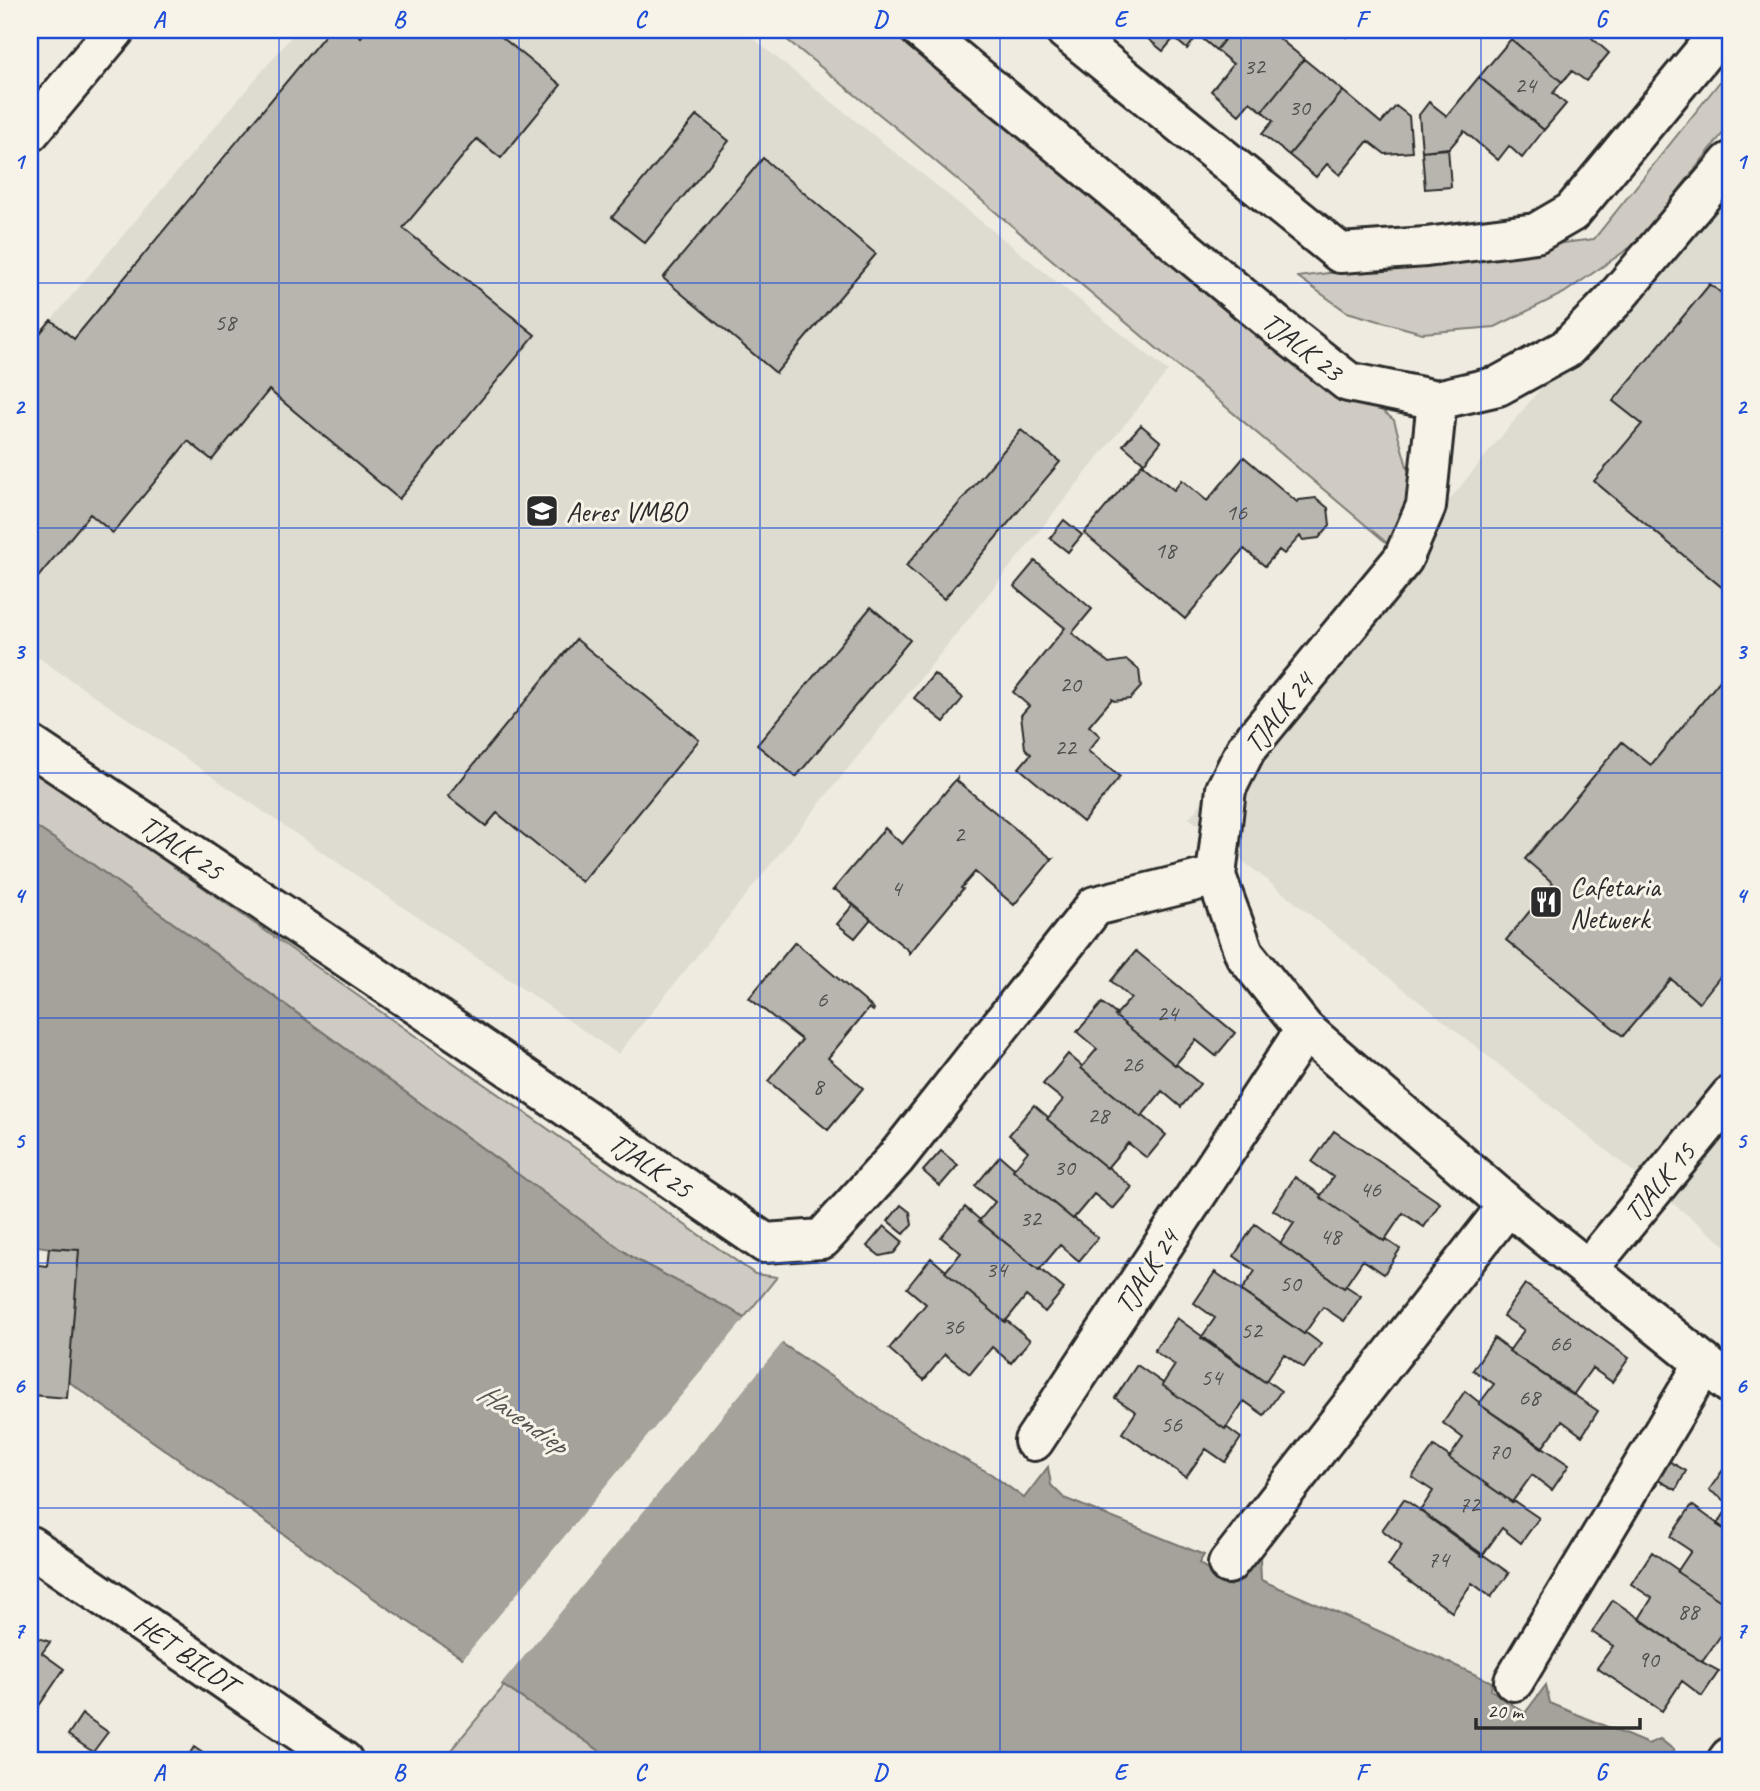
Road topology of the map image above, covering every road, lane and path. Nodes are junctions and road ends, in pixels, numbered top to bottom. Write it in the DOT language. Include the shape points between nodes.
graph roads {
  1 [pos="115,30"];
  2 [pos="921,30"];
  3 [pos="1065,30"];
  4 [pos="1722,30"];
  5 [pos="30,132"];
  6 [pos="1730,162"];
  7 [pos="1437,400"];
  8 [pos="30,745"];
  9 [pos="1216,876"];
  10 [pos="1305,1030"];
  11 [pos="1730,1096"];
  12 [pos="1508,1205"];
  13 [pos="1588,1269"];
  14 [pos="1717,1374"];
  15 [pos="1034,1441"];
  16 [pos="30,1546"];
  17 [pos="1228,1564"];
  18 [pos="1514,1681"];
  19 [pos="1730,1757"];
  20 [pos="343,1761"];
  21 [pos="1727,1761"];
  1 -- 5 [label="street"];
  2 -- 7 [label="street, TJALK 23" via="1348,382"];
  3 -- 4 [label="street" via="1340,253 1536,233 1572,212"];
  6 -- 7 [label="street, TJALK 23" via="1614,300 1566,349 1498,386"];
  7 -- 9 [label="street, TJALK 24" via="1426,506 1403,559 1245,749 1226,789"];
  8 -- 9 [label="street, TJALK 25" via="765,1242 822,1239 895,1159 1095,906"];
  9 -- 10 [label="street, TJALK 24" via="1245,955"];
  10 -- 12 [label="street, TJALK 24"];
  10 -- 15 [label="street, TJALK 24"];
  11 -- 13 [label="street, TJALK 15"];
  12 -- 13 [label="street, TJALK 24"];
  12 -- 17 [label="street"];
  13 -- 14 [label="street, TJALK 24"];
  14 -- 18 [label="street, TJALK 24"];
  16 -- 20 [label="street, HET BILDT"];
  19 -- 21 [label="street"];
}
